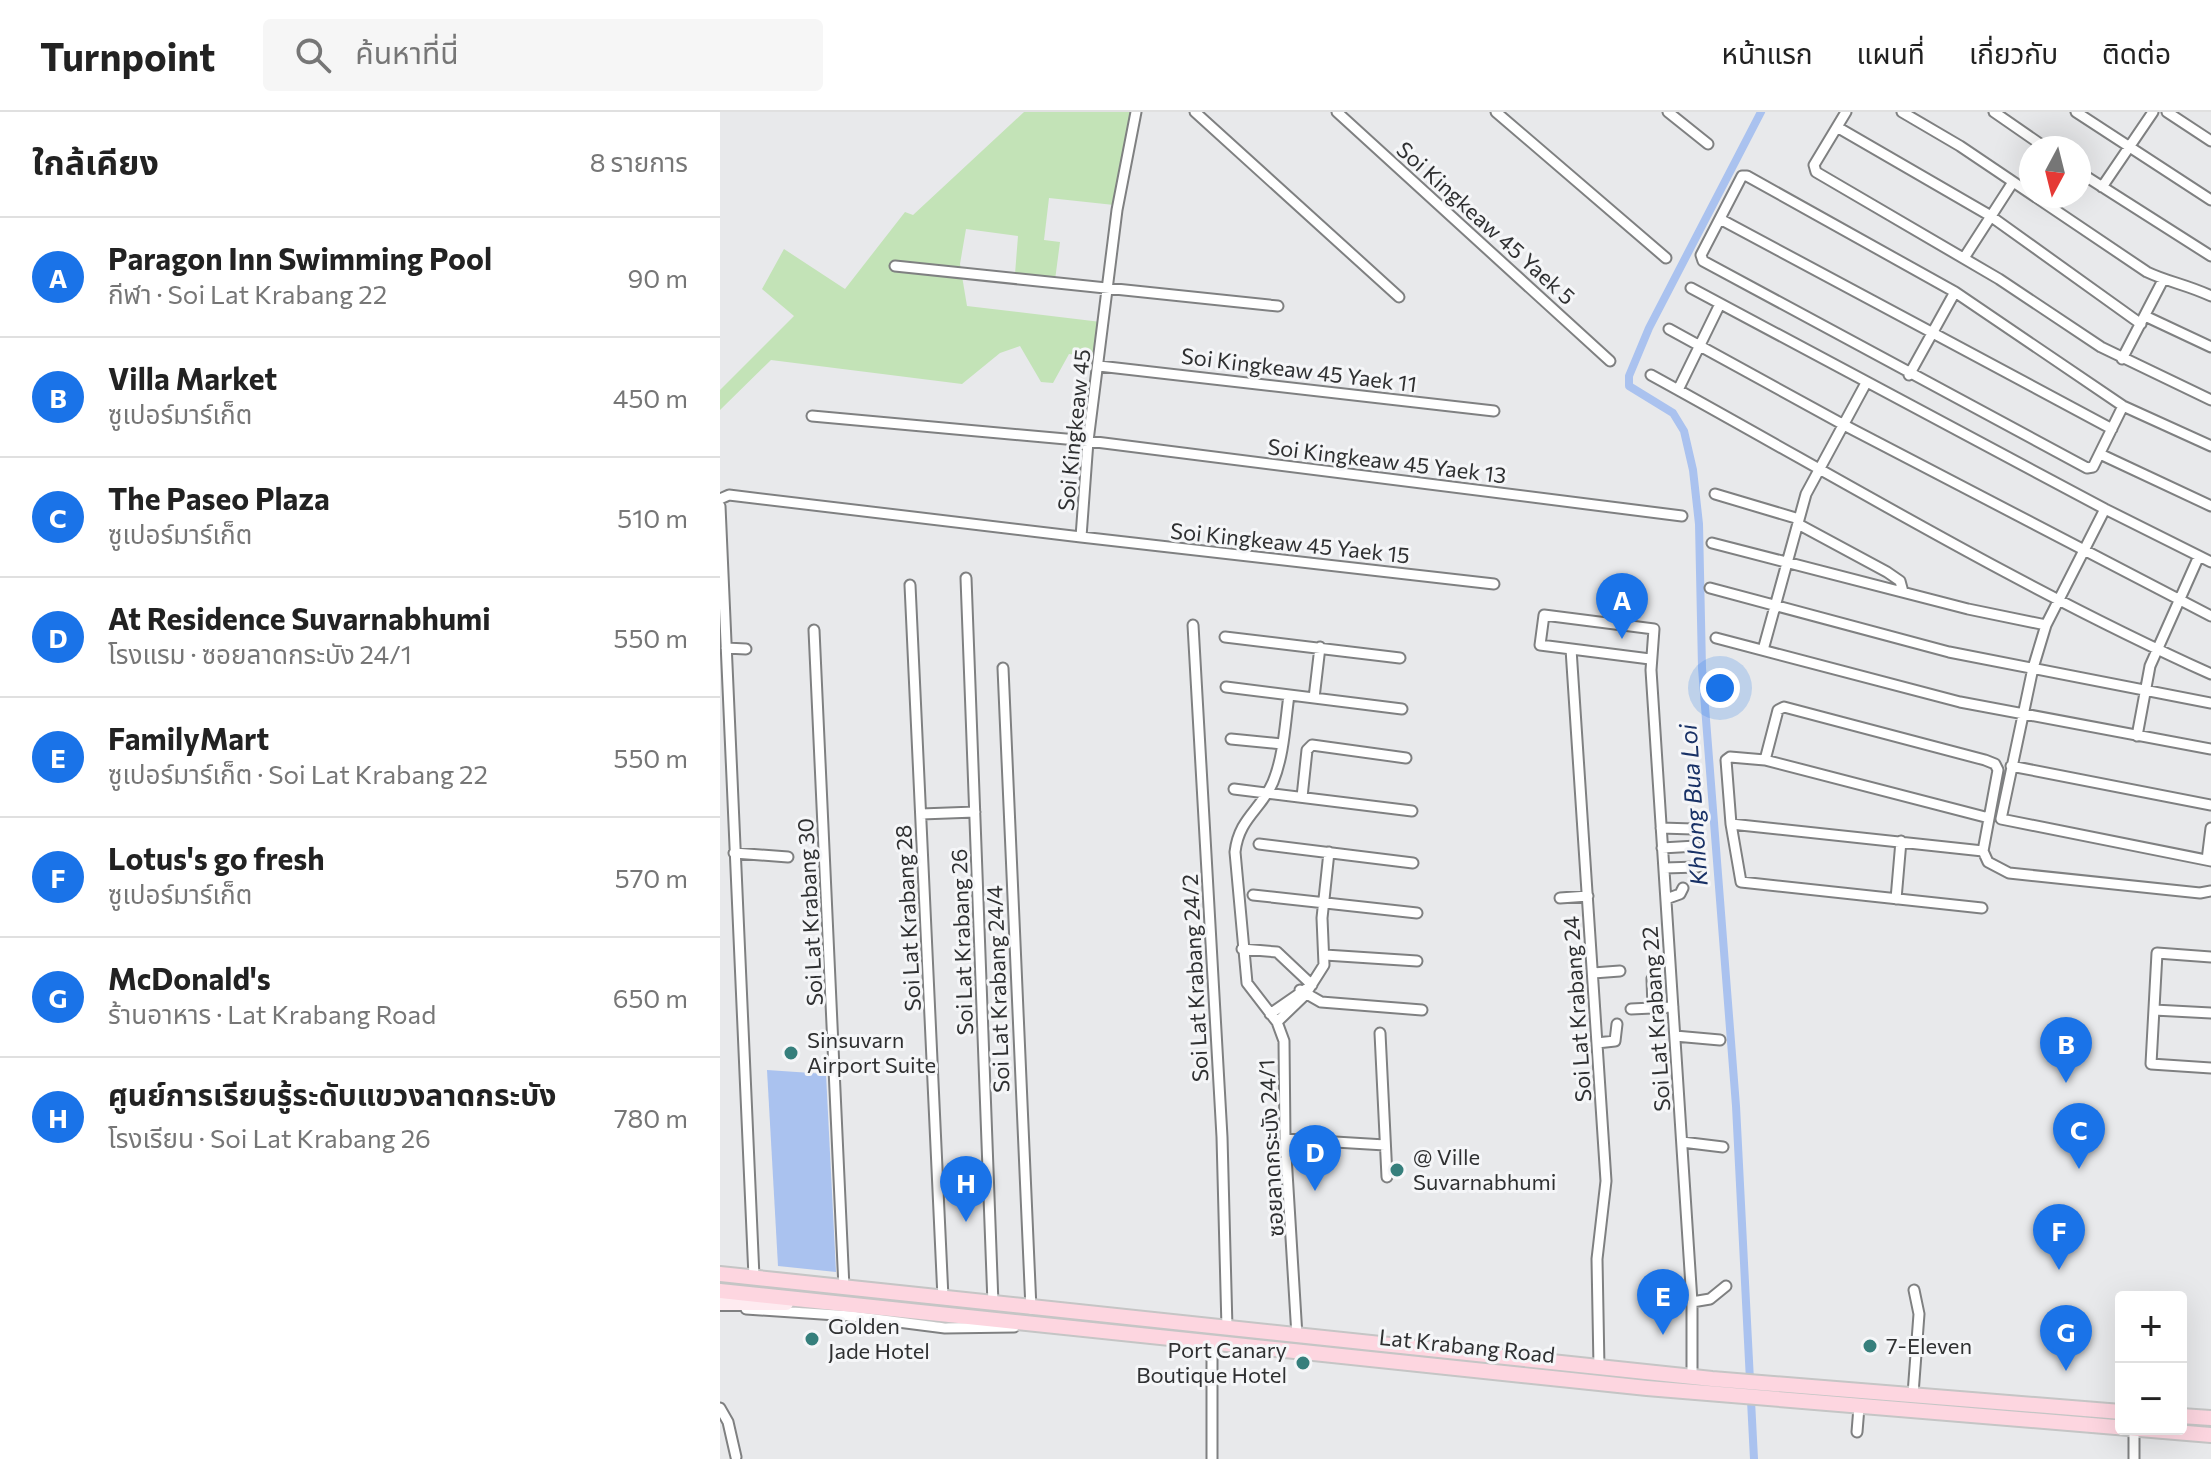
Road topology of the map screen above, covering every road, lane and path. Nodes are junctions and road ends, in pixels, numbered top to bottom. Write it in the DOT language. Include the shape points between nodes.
graph roads {
  1 [pos="1136,112"];
  2 [pos="1195,112"];
  3 [pos="1337,112"];
  4 [pos="1496,112"];
  5 [pos="1668,112"];
  6 [pos="1846,112"];
  7 [pos="1902,112"];
  8 [pos="1994,112"];
  9 [pos="2076,112"];
  10 [pos="2153,112"];
  11 [pos="2167,112"];
  12 [pos="1837,127"];
  13 [pos="2029,136"];
  14 [pos="2211,141"];
  15 [pos="1708,144"];
  16 [pos="2130,148"];
  17 [pos="2091,180"];
  18 [pos="2013,182"];
  19 [pos="2102,187"];
  20 [pos="2211,200"];
  21 [pos="1989,215"];
  22 [pos="1720,219"];
  23 [pos="2211,256"];
  24 [pos="1666,258"];
  25 [pos="1964,258"];
  26 [pos="895,266"];
  27 [pos="2163,280"];
  28 [pos="1107,286"];
  29 [pos="1691,288"];
  30 [pos="1955,292"];
  31 [pos="2211,296"];
  32 [pos="1399,297"];
  33 [pos="1720,304"];
  34 [pos="1278,306"];
  35 [pos="2143,320"];
  36 [pos="1669,329"];
  37 [pos="1932,334"];
  38 [pos="1699,346"];
  39 [pos="2211,347"];
  40 [pos="2122,359"];
  41 [pos="1610,361"];
  42 [pos="1099,366"];
  43 [pos="1651,375"];
  44 [pos="1909,375"];
  45 [pos="1866,383"];
  46 [pos="1678,390"];
  47 [pos="2211,400"];
  48 [pos="2123,406"];
  49 [pos="1494,411"];
  50 [pos="812,416"];
  51 [pos="1844,425"];
  52 [pos="2112,429"];
  53 [pos="1088,441"];
  54 [pos="2211,446"];
  55 [pos="2100,454"];
  56 [pos="1819,470"];
  57 [pos="1715,494"];
  58 [pos="721,500"];
  59 [pos="2211,506"];
  60 [pos="2105,509"];
  61 [pos="1682,516"];
  62 [pos="1799,521"];
  63 [pos="1081,537"];
  64 [pos="1712,543"];
  65 [pos="2084,550"];
  66 [pos="2199,556"];
  67 [pos="2211,562"];
  68 [pos="1787,563"];
  69 [pos="966,578"];
  70 [pos="1494,584"];
  71 [pos="910,585"];
  72 [pos="1710,588"];
  73 [pos="1903,592"];
  74 [pos="2059,599"];
  75 [pos="2182,602"];
  76 [pos="1775,607"];
  77 [pos="2211,616"];
  78 [pos="1193,625"];
  79 [pos="2046,625"];
  80 [pos="814,630"];
  81 [pos="1225,637"];
  82 [pos="1716,638"];
  83 [pos="1320,647"];
  84 [pos="726,648"];
  85 [pos="746,649"];
  86 [pos="1571,649"];
  87 [pos="1763,650"];
  88 [pos="2157,650"];
  89 [pos="1400,658"];
  90 [pos="1650,659"];
  91 [pos="1003,668"];
  92 [pos="2033,668"];
  93 [pos="2211,674"];
  94 [pos="1226,687"];
  95 [pos="2145,690"];
  96 [pos="1289,695"];
  97 [pos="1314,698"];
  98 [pos="2211,703"];
  99 [pos="1402,709"];
  100 [pos="2022,714"];
  101 [pos="2137,736"];
  102 [pos="1231,739"];
  103 [pos="1282,744"];
  104 [pos="2211,749"];
  105 [pos="1406,758"];
  106 [pos="1765,760"];
  107 [pos="2011,766"];
  108 [pos="1234,789"];
  109 [pos="1267,793"];
  110 [pos="1302,797"];
  111 [pos="2211,805"];
  112 [pos="1412,811"];
  113 [pos="975,812"];
  114 [pos="921,814"];
  115 [pos="1989,818"];
  116 [pos="1731,824"];
  117 [pos="1661,828"];
  118 [pos="2211,828"];
  119 [pos="1693,829"];
  120 [pos="1901,841"];
  121 [pos="1259,844"];
  122 [pos="1696,846"];
  123 [pos="1662,848"];
  124 [pos="1983,851"];
  125 [pos="1329,852"];
  126 [pos="734,853"];
  127 [pos="2209,856"];
  128 [pos="788,857"];
  129 [pos="1413,863"];
  130 [pos="1698,867"];
  131 [pos="1664,868"];
  132 [pos="1683,888"];
  133 [pos="2211,891"];
  134 [pos="2200,893"];
  135 [pos="1253,895"];
  136 [pos="1588,896"];
  137 [pos="1560,898"];
  138 [pos="1666,899"];
  139 [pos="1896,899"];
  140 [pos="2211,900"];
  141 [pos="1323,902"];
  142 [pos="1982,908"];
  143 [pos="1417,913"];
  144 [pos="1242,949"];
  145 [pos="1325,955"];
  146 [pos="2211,957"];
  147 [pos="1417,961"];
  148 [pos="1620,971"];
  149 [pos="1593,973"];
  150 [pos="1652,979"];
  151 [pos="1307,990"];
  152 [pos="1673,1007"];
  153 [pos="1653,1008"];
  154 [pos="1631,1009"];
  155 [pos="1422,1010"];
  156 [pos="2154,1010"];
  157 [pos="2211,1013"];
  158 [pos="1273,1018"];
  159 [pos="1617,1024"];
  160 [pos="1380,1033"];
  161 [pos="1675,1036"];
  162 [pos="1720,1040"];
  163 [pos="1597,1043"];
  164 [pos="2211,1068"];
  165 [pos="1285,1139"];
  166 [pos="1682,1142"];
  167 [pos="1385,1145"];
  168 [pos="1723,1147"];
  169 [pos="1387,1177"];
  170 [pos="720,1274"];
  171 [pos="754,1277"];
  172 [pos="1726,1286"];
  173 [pos="844,1288"];
  174 [pos="1914,1290"];
  175 [pos="720,1291"];
  176 [pos="943,1298"];
  177 [pos="1692,1302"];
  178 [pos="818,1303"];
  179 [pos="993,1304"];
  180 [pos="720,1305"];
  181 [pos="1031,1309"];
  182 [pos="1094,1322"];
  183 [pos="1058,1325"];
  184 [pos="1227,1328"];
  185 [pos="1297,1336"];
  186 [pos="1212,1342"];
  187 [pos="1599,1367"];
  188 [pos="1692,1377"];
  189 [pos="1714,1387"];
  190 [pos="1785,1393"];
  191 [pos="1913,1394"];
  192 [pos="1985,1400"];
  193 [pos="1859,1407"];
  194 [pos="720,1408"];
  195 [pos="2115,1411"];
  196 [pos="2187,1416"];
  197 [pos="1984,1417"];
  198 [pos="2211,1418"];
  199 [pos="2115,1428"];
  200 [pos="1857,1432"];
  201 [pos="2187,1433"];
  202 [pos="2134,1435"];
  203 [pos="2211,1435"];
  204 [pos="736,1457"];
  205 [pos="1212,1459"];
  206 [pos="2134,1459"];
  1 -- 28 [label="street, Soi Kingkeaw 45"];
  2 -- 32 [label="street"];
  3 -- 41 [label="street, Soi Kingkeaw 45 Yaek 5"];
  4 -- 24 [label="street"];
  5 -- 15 [label="street"];
  6 -- 12 [label="street"];
  7 -- 18 [label="street"];
  8 -- 13 [label="street"];
  9 -- 16 [label="street"];
  10 -- 16 [label="street"];
  11 -- 14 [label="street"];
  12 -- 21 [label="street"];
  12 -- 25 [label="street" via="1814,165 1816,172"];
  16 -- 19 [label="street"];
  16 -- 20 [label="street"];
  17 -- 19 [label="street"];
  18 -- 21 [label="street"];
  18 -- 27 [label="street"];
  19 -- 23 [label="street"];
  21 -- 25 [label="street"];
  21 -- 35 [label="street"];
  22 -- 30 [label="street" via="1742,176 1747,176"];
  22 -- 37 [label="street"];
  22 -- 44 [label="street" via="1701,255 1703,261"];
  25 -- 40 [label="street"];
  26 -- 28 [label="street"];
  27 -- 31 [label="street" via="2184,282"];
  27 -- 35 [label="street"];
  28 -- 34 [label="street"];
  28 -- 42 [label="street, Soi Kingkeaw 45"];
  29 -- 33 [label="street"];
  30 -- 37 [label="street"];
  30 -- 48 [label="street"];
  33 -- 38 [label="street"];
  33 -- 45 [label="street"];
  35 -- 39 [label="street"];
  35 -- 40 [label="street"];
  36 -- 38 [label="street"];
  37 -- 44 [label="street"];
  37 -- 52 [label="street"];
  38 -- 46 [label="street"];
  38 -- 51 [label="street"];
  40 -- 47 [label="street"];
  42 -- 49 [label="street, Soi Kingkeaw 45 Yaek 11"];
  42 -- 53 [label="street, Soi Kingkeaw 45"];
  43 -- 46 [label="street"];
  44 -- 55 [label="street" via="2087,468"];
  45 -- 51 [label="street"];
  45 -- 60 [label="street"];
  46 -- 56 [label="street"];
  48 -- 52 [label="street"];
  48 -- 54 [label="street"];
  50 -- 53 [label="street, Soi Kingkeaw 45 Yaek 13"];
  51 -- 56 [label="street"];
  51 -- 65 [label="street"];
  52 -- 55 [label="street"];
  53 -- 61 [label="street, Soi Kingkeaw 45 Yaek 13"];
  53 -- 63 [label="street, Soi Kingkeaw 45"];
  55 -- 59 [label="street"];
  56 -- 62 [label="street"];
  56 -- 74 [label="street"];
  57 -- 62 [label="street"];
  58 -- 63 [label="street, Soi Kingkeaw 45"];
  58 -- 84 [label="street"];
  60 -- 65 [label="street"];
  60 -- 66 [label="street"];
  62 -- 68 [label="street"];
  62 -- 73 [label="street" via="1887,572 1900,581"];
  63 -- 70 [label="street, Soi Kingkeaw 45 Yaek 15"];
  64 -- 68 [label="street"];
  65 -- 74 [label="street"];
  65 -- 75 [label="street"];
  66 -- 67 [label="street"];
  66 -- 75 [label="street"];
  68 -- 73 [label="street"];
  68 -- 76 [label="street"];
  69 -- 113 [label="street, Soi Lat Krabang 26"];
  71 -- 114 [label="street, Soi Lat Krabang 28"];
  72 -- 76 [label="street"];
  73 -- 79 [label="street"];
  74 -- 79 [label="street"];
  74 -- 88 [label="street"];
  75 -- 77 [label="street"];
  75 -- 88 [label="street"];
  76 -- 87 [label="street"];
  76 -- 92 [label="street"];
  78 -- 184 [label="street, Soi Lat Krabang 24/2" via="1222,1137"];
  79 -- 92 [label="street"];
  80 -- 173 [label="street, Soi Lat Krabang 30"];
  81 -- 83 [label="street"];
  82 -- 87 [label="street"];
  83 -- 89 [label="street"];
  83 -- 97 [label="street"];
  84 -- 85 [label="street"];
  84 -- 126 [label="street"];
  86 -- 90 [label="street"];
  86 -- 90 [label="street, Soi Lat Krabang 22" via="1540,645 1544,615 1654,629"];
  86 -- 136 [label="street, Soi Lat Krabang 24"];
  87 -- 100 [label="street"];
  88 -- 93 [label="street"];
  88 -- 95 [label="street"];
  90 -- 117 [label="street, Soi Lat Krabang 22"];
  91 -- 181 [label="street, Soi Lat Krabang 24/4"];
  92 -- 95 [label="street"];
  92 -- 100 [label="street"];
  94 -- 96 [label="street"];
  95 -- 98 [label="street"];
  95 -- 101 [label="street"];
  96 -- 97 [label="street"];
  96 -- 103 [label="street, ซอยลาดกระบัง 24/1"];
  97 -- 99 [label="street"];
  100 -- 101 [label="street"];
  100 -- 107 [label="street"];
  101 -- 104 [label="street"];
  102 -- 103 [label="street"];
  103 -- 109 [label="street, ซอยลาดกระบัง 24/1"];
  105 -- 110 [label="street" via="1312,745"];
  106 -- 115 [label="street"];
  106 -- 115 [label="street" via="1778,710 1784,707 1992,763 1998,770"];
  106 -- 116 [label="street" via="1727,759"];
  107 -- 111 [label="street"];
  107 -- 127 [label="street" via="2001,816 2005,822"];
  108 -- 109 [label="street"];
  109 -- 110 [label="street"];
  109 -- 144 [label="street, ซอยลาดกระบัง 24/1" via="1237,833"];
  110 -- 112 [label="street"];
  113 -- 114 [label="street"];
  113 -- 179 [label="street, Soi Lat Krabang 26"];
  114 -- 176 [label="street, Soi Lat Krabang 28"];
  115 -- 124 [label="street"];
  116 -- 120 [label="street"];
  116 -- 139 [label="street" via="1741,882"];
  117 -- 119 [label="street"];
  117 -- 123 [label="street, Soi Lat Krabang 22"];
  118 -- 127 [label="street"];
  120 -- 124 [label="street"];
  120 -- 139 [label="street"];
  121 -- 125 [label="street"];
  122 -- 123 [label="street"];
  123 -- 131 [label="street, Soi Lat Krabang 22"];
  124 -- 134 [label="street" via="1988,862 2009,873"];
  125 -- 129 [label="street"];
  125 -- 141 [label="street"];
  126 -- 128 [label="street"];
  126 -- 171 [label="street"];
  130 -- 131 [label="street"];
  131 -- 138 [label="street, Soi Lat Krabang 22"];
  132 -- 138 [label="street"];
  133 -- 134 [label="street"];
  134 -- 140 [label="street"];
  135 -- 141 [label="street"];
  136 -- 137 [label="street"];
  136 -- 149 [label="street, Soi Lat Krabang 24"];
  138 -- 152 [label="street, Soi Lat Krabang 22"];
  139 -- 142 [label="street"];
  141 -- 143 [label="street"];
  141 -- 145 [label="street"];
  144 -- 151 [label="street" via="1277,952"];
  144 -- 158 [label="street, ซอยลาดกระบัง 24/1" via="1250,991"];
  145 -- 147 [label="street"];
  145 -- 151 [label="street" via="1322,971"];
  146 -- 156 [label="street" via="2157,953"];
  148 -- 149 [label="street"];
  149 -- 163 [label="street, Soi Lat Krabang 24"];
  150 -- 153 [label="street"];
  151 -- 155 [label="street" via="1321,1002"];
  151 -- 158 [label="street"];
  152 -- 153 [label="street"];
  152 -- 161 [label="street, Soi Lat Krabang 22"];
  153 -- 154 [label="street"];
  156 -- 157 [label="street"];
  156 -- 164 [label="street" via="2151,1064"];
  158 -- 165 [label="street, ซอยลาดกระบัง 24/1" via="1283,1034 1286,1055"];
  159 -- 163 [label="street" via="1617,1040"];
  160 -- 167 [label="street"];
  161 -- 162 [label="street"];
  161 -- 166 [label="street, Soi Lat Krabang 22"];
  163 -- 187 [label="street, Soi Lat Krabang 24" via="1606,1196 1597,1259"];
  165 -- 167 [label="street"];
  165 -- 185 [label="street, ซอยลาดกระบัง 24/1"];
  166 -- 168 [label="street"];
  166 -- 177 [label="street, Soi Lat Krabang 22"];
  167 -- 169 [label="street"];
  170 -- 171 [label="main road, Lat Krabang Road"];
  171 -- 173 [label="main road, Lat Krabang Road"];
  172 -- 177 [label="street" via="1710,1299"];
  173 -- 176 [label="main road, Lat Krabang Road"];
  174 -- 191 [label="street" via="1919,1314"];
  175 -- 178 [label="main road, Lat Krabang Road"];
  176 -- 179 [label="main road, Lat Krabang Road"];
  177 -- 188 [label="street, Soi Lat Krabang 22"];
  178 -- 180 [label="main road"];
  178 -- 183 [label="main road, Lat Krabang Road"];
  179 -- 181 [label="main road, Lat Krabang Road"];
  180 -- 183 [label="street" via="945,1328"];
  181 -- 182 [label="main road, Lat Krabang Road"];
  182 -- 183 [label="main road, Lat Krabang Road"];
  182 -- 184 [label="main road, Lat Krabang Road"];
  182 -- 186 [label="main road, Lat Krabang Road"];
  184 -- 185 [label="main road, Lat Krabang Road"];
  185 -- 187 [label="main road, Lat Krabang Road"];
  186 -- 189 [label="main road, Lat Krabang Road"];
  186 -- 205 [label="street"];
  187 -- 188 [label="main road, Lat Krabang Road"];
  188 -- 189 [label="main road, Lat Krabang Road"];
  189 -- 190 [label="main road, Lat Krabang Road"];
  190 -- 191 [label="main road, Lat Krabang Road"];
  190 -- 193 [label="main road, Lat Krabang Road"];
  191 -- 192 [label="main road, Lat Krabang Road"];
  192 -- 195 [label="main road, Lat Krabang Road"];
  192 -- 197 [label="main road"];
  193 -- 197 [label="main road, Lat Krabang Road"];
  193 -- 200 [label="street"];
  194 -- 204 [label="street"];
  196 -- 198 [label="main road"];
  197 -- 199 [label="main road, Lat Krabang Road"];
  201 -- 203 [label="main road, Lat Krabang Road"];
  202 -- 206 [label="street"];
}
